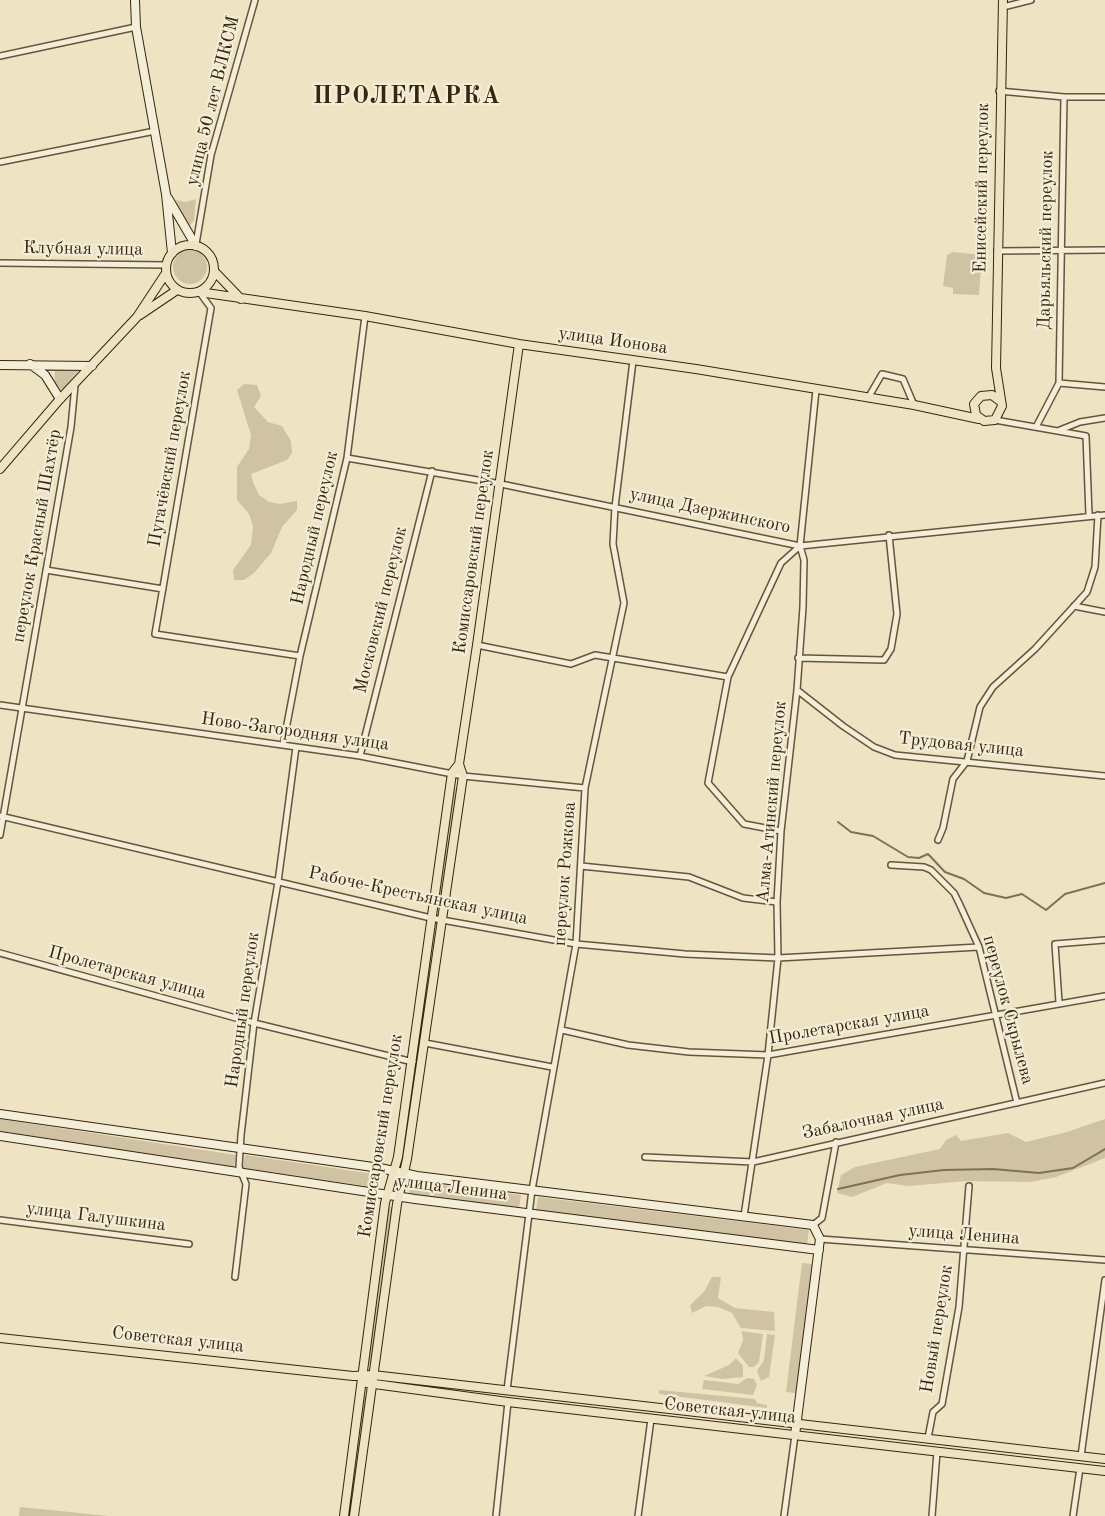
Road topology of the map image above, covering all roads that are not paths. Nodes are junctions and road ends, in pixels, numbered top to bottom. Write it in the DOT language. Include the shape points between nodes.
graph roads {
  1 [pos="135,0"];
  2 [pos="255,0"];
  3 [pos="1031,0"];
  4 [pos="1003,3"];
  5 [pos="136,27"];
  6 [pos="0,56"];
  7 [pos="999,91"];
  8 [pos="1064,97"];
  9 [pos="1105,97"];
  10 [pos="155,131"];
  11 [pos="0,162"];
  12 [pos="166,194"];
  13 [pos="196,246"];
  14 [pos="1060,250"];
  15 [pos="1105,250"];
  16 [pos="997,251"];
  17 [pos="172,253"];
  18 [pos="0,263"];
  19 [pos="166,269"];
  20 [pos="214,271"];
  21 [pos="177,290"];
  22 [pos="200,292"];
  23 [pos="242,299"];
  24 [pos="365,316"];
  25 [pos="137,317"];
  26 [pos="519,344"];
  27 [pos="633,361"];
  28 [pos="0,364"];
  29 [pos="30,364"];
  30 [pos="92,366"];
  31 [pos="996,377"];
  32 [pos="75,383"];
  33 [pos="1059,383"];
  34 [pos="1105,387"];
  35 [pos="816,390"];
  36 [pos="868,398"];
  37 [pos="979,398"];
  38 [pos="60,399"];
  39 [pos="1000,401"];
  40 [pos="914,405"];
  41 [pos="935,409"];
  42 [pos="1001,412"];
  43 [pos="1105,418"];
  44 [pos="979,419"];
  45 [pos="995,420"];
  46 [pos="1012,422"];
  47 [pos="1036,427"];
  48 [pos="1058,431"];
  49 [pos="347,458"];
  50 [pos="0,469"];
  51 [pos="432,471"];
  52 [pos="501,484"];
  53 [pos="615,507"];
  54 [pos="1089,515"];
  55 [pos="1102,515"];
  56 [pos="889,535"];
  57 [pos="800,546"];
  58 [pos="46,570"];
  59 [pos="163,589"];
  60 [pos="1074,606"];
  61 [pos="1105,612"];
  62 [pos="477,645"];
  63 [pos="300,656"];
  64 [pos="612,658"];
  65 [pos="798,658"];
  66 [pos="728,677"];
  67 [pos="797,690"];
  68 [pos="0,705"];
  69 [pos="22,709"];
  70 [pos="283,745"];
  71 [pos="296,747"];
  72 [pos="360,756"];
  73 [pos="967,761"];
  74 [pos="459,764"];
  75 [pos="452,773"];
  76 [pos="463,776"];
  77 [pos="1105,776"];
  78 [pos="585,788"];
  79 [pos="2,816"];
  80 [pos="781,831"];
  81 [pos="0,835"];
  82 [pos="938,840"];
  83 [pos="891,865"];
  84 [pos="581,866"];
  85 [pos="278,882"];
  86 [pos="777,902"];
  87 [pos="431,918"];
  88 [pos="443,920"];
  89 [pos="1105,940"];
  90 [pos="576,944"];
  91 [pos="979,947"];
  92 [pos="0,953"];
  93 [pos="778,958"];
  94 [pos="1105,996"];
  95 [pos="1059,1002"];
  96 [pos="997,1014"];
  97 [pos="254,1023"];
  98 [pos="562,1030"];
  99 [pos="425,1043"];
  100 [pos="768,1055"];
  101 [pos="411,1062"];
  102 [pos="422,1064"];
  103 [pos="552,1067"];
  104 [pos="1105,1083"];
  105 [pos="1017,1103"];
  106 [pos="0,1114"];
  107 [pos="0,1136"];
  108 [pos="836,1142"];
  109 [pos="240,1149"];
  110 [pos="645,1157"];
  111 [pos="753,1162"];
  112 [pos="392,1170"];
  113 [pos="403,1173"];
  114 [pos="241,1174"];
  115 [pos="969,1186"];
  116 [pos="532,1190"];
  117 [pos="387,1195"];
  118 [pos="398,1197"];
  119 [pos="529,1212"];
  120 [pos="744,1216"];
  121 [pos="0,1220"];
  122 [pos="813,1225"];
  123 [pos="820,1239"];
  124 [pos="189,1244"];
  125 [pos="819,1250"];
  126 [pos="964,1251"];
  127 [pos="1105,1260"];
  128 [pos="235,1277"];
  129 [pos="1105,1280"];
  130 [pos="0,1338"];
  131 [pos="359,1377"];
  132 [pos="372,1379"];
  133 [pos="507,1390"];
  134 [pos="508,1402"];
  135 [pos="651,1419"];
  136 [pos="798,1422"];
  137 [pos="795,1435"];
  138 [pos="928,1438"];
  139 [pos="937,1452"];
  140 [pos="1082,1456"];
  141 [pos="1105,1459"];
  142 [pos="1080,1468"];
  143 [pos="1105,1471"];
  144 [pos="344,1516"];
  145 [pos="354,1516"];
  146 [pos="496,1516"];
  147 [pos="638,1516"];
  148 [pos="784,1516"];
  149 [pos="932,1516"];
  150 [pos="1073,1516"];
  1 -- 5 [label="main road"];
  2 -- 13 [label="street, улица 50 лет ВЛКСМ" via="211,155"];
  3 -- 4 [label="street"];
  4 -- 7 [label="main road, Енисейский переулок"];
  5 -- 6 [label="street"];
  5 -- 10 [label="main road"];
  7 -- 8 [label="street"];
  7 -- 16 [label="main road, Енисейский переулок"];
  8 -- 9 [label="street"];
  8 -- 14 [label="street, Дарьяльский переулок"];
  10 -- 11 [label="street"];
  10 -- 12 [label="main road"];
  12 -- 13 [label="main road"];
  12 -- 17 [label="main road"];
  13 -- 17 [label="main road" via="178,248"];
  13 -- 20 [label="main road" via="209,255"];
  14 -- 15 [label="street"];
  14 -- 16 [label="street"];
  14 -- 33 [label="street, Дарьяльский переулок"];
  16 -- 31 [label="main road, Енисейский переулок"];
  17 -- 19 [label="main road"];
  18 -- 19 [label="street, Клубная улица"];
  19 -- 21 [label="main road"];
  19 -- 25 [label="main road"];
  20 -- 22 [label="main road" via="212,280"];
  20 -- 23 [label="main road"];
  21 -- 22 [label="main road"];
  21 -- 25 [label="main road"];
  22 -- 23 [label="main road, улица Ионова"];
  22 -- 59 [label="street, Пугачёвский переулок" via="212,308"];
  23 -- 24 [label="main road, улица Ионова"];
  24 -- 26 [label="main road, улица Ионова"];
  24 -- 49 [label="street, Народный переулок"];
  25 -- 30 [label="main road"];
  26 -- 27 [label="main road, улица Ионова"];
  26 -- 52 [label="main road, Комиссаровский переулок"];
  27 -- 35 [label="main road, улица Ионова"];
  27 -- 53 [label="street, переулок Рожкова"];
  28 -- 29 [label="main road"];
  29 -- 30 [label="main road"];
  29 -- 38 [label="main road" via="45,375"];
  30 -- 32 [label="main road"];
  31 -- 37 [label="main road"];
  31 -- 39 [label="main road, Енисейский переулок"];
  32 -- 38 [label="main road"];
  32 -- 58 [label="street, переулок Красный Шахтёр"];
  33 -- 34 [label="street"];
  33 -- 47 [label="street"];
  35 -- 36 [label="main road, улица Ионова"];
  35 -- 57 [label="street, Алма-Атинский переулок"];
  36 -- 40 [label="main road, улица Ионова"];
  36 -- 40 [label="street" via="882,374 903,379"];
  37 -- 39 [label="main road" via="992,395"];
  37 -- 41 [label="main road" via="961,410"];
  37 -- 44 [label="main road" via="974,410"];
  38 -- 50 [label="main road"];
  39 -- 42 [label="main road"];
  40 -- 41 [label="main road, улица Ионова"];
  41 -- 44 [label="main road, улица Ионова"];
  42 -- 45 [label="main road"];
  42 -- 46 [label="street"];
  43 -- 48 [label="street"];
  44 -- 45 [label="main road"];
  45 -- 46 [label="street"];
  46 -- 47 [label="street"];
  47 -- 48 [label="street"];
  48 -- 54 [label="street" via="1086,436"];
  49 -- 51 [label="street, улица Дзержинского"];
  49 -- 63 [label="street, Народный переулок"];
  51 -- 52 [label="street, улица Дзержинского"];
  51 -- 72 [label="street, Московский переулок"];
  52 -- 53 [label="street, улица Дзержинского"];
  52 -- 62 [label="main road, Комиссаровский переулок"];
  53 -- 57 [label="street, улица Дзержинского"];
  53 -- 64 [label="street, переулок Рожкова" via="613,544 624,603"];
  54 -- 55 [label="street, улица Дзержинского"];
  54 -- 56 [label="street, улица Дзержинского"];
  55 -- 60 [label="street" via="1095,567 1087,592"];
  56 -- 57 [label="street, улица Дзержинского"];
  56 -- 65 [label="street" via="897,614 891,648 884,660"];
  57 -- 65 [label="street, Алма-Атинский переулок" via="804,560"];
  57 -- 66 [label="street" via="781,563"];
  58 -- 59 [label="street"];
  58 -- 69 [label="street, переулок Красный Шахтёр"];
  59 -- 63 [label="street, Пугачёвский переулок" via="156,634"];
  60 -- 61 [label="street"];
  60 -- 73 [label="street" via="993,687 980,707"];
  62 -- 64 [label="street" via="571,664 595,655"];
  62 -- 74 [label="main road, Комиссаровский переулок"];
  63 -- 70 [label="street, Народный переулок"];
  64 -- 66 [label="street"];
  64 -- 78 [label="street, переулок Рожкова"];
  65 -- 67 [label="street, Алма-Атинский переулок"];
  66 -- 80 [label="street" via="708,783 744,824"];
  67 -- 73 [label="street, Трудовая улица" via="874,747 895,755"];
  67 -- 80 [label="street, Алма-Атинский переулок"];
  68 -- 69 [label="street, Ново-Загородняя улица"];
  69 -- 70 [label="street, Ново-Загородняя улица"];
  69 -- 79 [label="street, переулок Красный Шахтёр"];
  70 -- 71 [label="street, Ново-Загородняя улица"];
  71 -- 72 [label="street, Ново-Загородняя улица"];
  71 -- 85 [label="street, Народный переулок"];
  72 -- 75 [label="street, Ново-Загородняя улица"];
  73 -- 77 [label="street, Трудовая улица"];
  73 -- 82 [label="street" via="953,779"];
  74 -- 75 [label="main road, Комиссаровский переулок"];
  74 -- 76 [label="main road, Комиссаровский переулок"];
  75 -- 76 [label="street, Ново-Загородняя улица"];
  75 -- 87 [label="main road, Комиссаровский переулок"];
  76 -- 78 [label="street, Ново-Загородняя улица"];
  76 -- 88 [label="main road, Комиссаровский переулок"];
  78 -- 84 [label="street, переулок Рожкова"];
  79 -- 81 [label="street, переулок Красный Шахтёр"];
  79 -- 85 [label="street, Рабоче-Крестьянская улица"];
  80 -- 86 [label="street, Алма-Атинский переулок"];
  83 -- 91 [label="street, переулок Скрылева" via="924,867 939,876 954,893"];
  84 -- 86 [label="street" via="689,877 743,898"];
  84 -- 90 [label="street, переулок Рожкова"];
  85 -- 87 [label="street, Рабоче-Крестьянская улица"];
  85 -- 97 [label="street, Народный переулок"];
  86 -- 93 [label="street, Алма-Атинский переулок"];
  87 -- 88 [label="street, Рабоче-Крестьянская улица"];
  87 -- 101 [label="main road, Комиссаровский переулок"];
  88 -- 90 [label="street, Рабоче-Крестьянская улица"];
  88 -- 99 [label="main road, Комиссаровский переулок"];
  89 -- 95 [label="street" via="1055,944"];
  90 -- 93 [label="street, Рабоче-Крестьянская улица"];
  90 -- 98 [label="street, переулок Рожкова"];
  91 -- 93 [label="street, Рабоче-Крестьянская улица"];
  91 -- 96 [label="street, переулок Скрылева"];
  92 -- 97 [label="street, Пролетарская улица"];
  93 -- 100 [label="street, Алма-Атинский переулок"];
  94 -- 95 [label="street, Пролетарская улица"];
  95 -- 96 [label="street, Пролетарская улица"];
  96 -- 100 [label="street, Пролетарская улица"];
  96 -- 105 [label="street, переулок Скрылева"];
  97 -- 101 [label="street, Пролетарская улица"];
  97 -- 109 [label="street, Народный переулок"];
  98 -- 100 [label="street, Пролетарская улица" via="628,1045"];
  98 -- 103 [label="street, переулок Рожкова"];
  99 -- 102 [label="main road, Комиссаровский переулок"];
  99 -- 103 [label="street"];
  100 -- 111 [label="street, Алма-Атинский переулок"];
  101 -- 102 [label="street, Пролетарская улица"];
  101 -- 112 [label="main road, Комиссаровский переулок" via="398,1157"];
  102 -- 113 [label="main road, Комиссаровский переулок"];
  103 -- 116 [label="street, переулок Рожкова"];
  104 -- 105 [label="street, Забалочная улица"];
  105 -- 108 [label="street, Забалочная улица"];
  106 -- 109 [label="main road, улица Ленина"];
  107 -- 114 [label="main road, улица Ленина"];
  108 -- 111 [label="street, Забалочная улица"];
  108 -- 122 [label="street" via="822,1218"];
  109 -- 112 [label="main road, улица Ленина"];
  109 -- 114 [label="street, Народный переулок"];
  110 -- 111 [label="street, Забалочная улица"];
  111 -- 120 [label="street, Алма-Атинский переулок"];
  112 -- 113 [label="main road, улица Ленина"];
  112 -- 117 [label="main road, Комиссаровский переулок"];
  113 -- 116 [label="main road, улица Ленина"];
  113 -- 118 [label="main road, Комиссаровский переулок"];
  114 -- 117 [label="main road, улица Ленина"];
  114 -- 128 [label="street, Народный переулок" via="246,1184"];
  115 -- 126 [label="street, Новый переулок"];
  116 -- 119 [label="street, переулок Рожкова"];
  116 -- 120 [label="main road, улица Ленина"];
  117 -- 118 [label="main road, улица Ленина"];
  117 -- 131 [label="main road, Комиссаровский переулок"];
  118 -- 119 [label="main road, улица Ленина"];
  118 -- 132 [label="main road, Комиссаровский переулок"];
  119 -- 125 [label="main road, улица Ленина"];
  119 -- 133 [label="street, переулок Рожкова"];
  120 -- 122 [label="main road, улица Ленина"];
  121 -- 124 [label="street, улица Галушкина"];
  122 -- 123 [label="main road"];
  123 -- 125 [label="main road"];
  123 -- 126 [label="street, улица Ленина"];
  125 -- 136 [label="main road"];
  126 -- 127 [label="street, улица Ленина"];
  126 -- 138 [label="street, Новый переулок" via="959,1307 942,1404 933,1412"];
  129 -- 140 [label="street"];
  130 -- 131 [label="main road, Советская улица"];
  131 -- 132 [label="main road, Советская улица"];
  131 -- 144 [label="main road, Комиссаровский переулок"];
  132 -- 133 [label="main road, Советская улица"];
  132 -- 134 [label="main road, Советская улица"];
  132 -- 145 [label="main road, Комиссаровский переулок"];
  133 -- 136 [label="main road, Советская улица"];
  134 -- 135 [label="main road, Советская улица"];
  134 -- 146 [label="street"];
  135 -- 137 [label="main road, Советская улица"];
  135 -- 147 [label="street"];
  136 -- 137 [label="main road"];
  136 -- 138 [label="main road, Советская улица"];
  137 -- 139 [label="main road, Советская улица"];
  137 -- 148 [label="street"];
  138 -- 140 [label="main road, Советская улица"];
  139 -- 142 [label="main road, Советская улица"];
  139 -- 149 [label="street"];
  140 -- 141 [label="main road, Советская улица"];
  142 -- 143 [label="main road, Советская улица"];
  142 -- 150 [label="street"];
}
